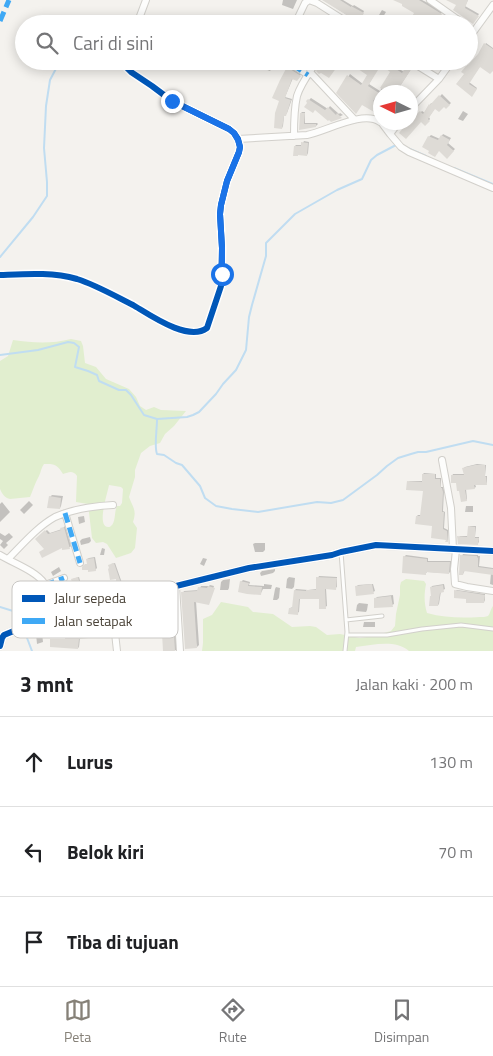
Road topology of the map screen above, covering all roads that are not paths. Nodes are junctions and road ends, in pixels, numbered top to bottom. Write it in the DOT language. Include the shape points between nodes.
graph roads {
  1 [pos="146,0"];
  2 [pos="430,0"];
  3 [pos="493,5"];
  4 [pos="140,15"];
  5 [pos="299,15"];
  6 [pos="334,15"];
  7 [pos="451,15"];
  8 [pos="478,22"];
  9 [pos="130,70"];
  10 [pos="303,70"];
  11 [pos="311,70"];
  12 [pos="424,70"];
  13 [pos="446,70"];
  14 [pos="309,73"];
  15 [pos="439,80"];
  16 [pos="418,101"];
  17 [pos="373,118"];
  18 [pos="354,119"];
  19 [pos="387,130"];
  20 [pos="393,130"];
  21 [pos="390,134"];
  22 [pos="294,136"];
  23 [pos="238,140"];
  24 [pos="493,188"];
  25 [pos="0,275"];
  26 [pos="442,460"];
  27 [pos="113,505"];
  28 [pos="65,513"];
  29 [pos="455,549"];
  30 [pos="341,552"];
  31 [pos="493,552"];
  32 [pos="0,555"];
  33 [pos="8,559"];
  34 [pos="80,562"];
  35 [pos="64,578"];
  36 [pos="42,581"];
  37 [pos="56,581"];
  38 [pos="178,586"];
  39 [pos="493,591"];
  40 [pos="382,616"];
  41 [pos="178,618"];
  42 [pos="346,620"];
  43 [pos="493,629"];
  44 [pos="12,632"];
  45 [pos="347,635"];
  46 [pos="115,638"];
  47 [pos="0,646"];
  48 [pos="117,651"];
  49 [pos="180,651"];
  50 [pos="345,651"];
  1 -- 4 [label="street"];
  2 -- 7 [label="street"];
  3 -- 8 [label="street"];
  5 -- 6 [label="street" via="309,0"];
  9 -- 23 [label="street" via="172,101 229,129"];
  10 -- 14 [label="street"];
  11 -- 14 [label="street"];
  12 -- 15 [label="street"];
  13 -- 15 [label="street"];
  14 -- 18 [label="street"];
  14 -- 22 [label="street" via="297,96"];
  15 -- 16 [label="street"];
  17 -- 18 [label="street"];
  18 -- 22 [label="street" via="316,134"];
  19 -- 21 [label="street"];
  20 -- 21 [label="street"];
  21 -- 24 [label="street" via="399,145 416,156"];
  22 -- 23 [label="street"];
  23 -- 25 [label="street" via="239,152 221,205 221,286 207,328 203,331 168,326 78,279 48,274"];
  26 -- 29 [label="street"];
  27 -- 28 [label="street"];
  28 -- 33 [label="street" via="53,518"];
  28 -- 34 [label="street"];
  29 -- 30 [label="street" via="376,545"];
  29 -- 31 [label="street"];
  29 -- 39 [label="street" via="456,584"];
  30 -- 38 [label="street" via="249,568"];
  30 -- 42 [label="lane"];
  32 -- 33 [label="street"];
  33 -- 36 [label="street"];
  35 -- 37 [label="street"];
  40 -- 42 [label="lane"];
  41 -- 49 [label="street"];
  42 -- 45 [label="lane"];
  43 -- 45 [label="lane" via="461,625 387,635"];
  44 -- 47 [label="street" via="4,635"];
  45 -- 50 [label="lane"];
  46 -- 48 [label="street"];
}
